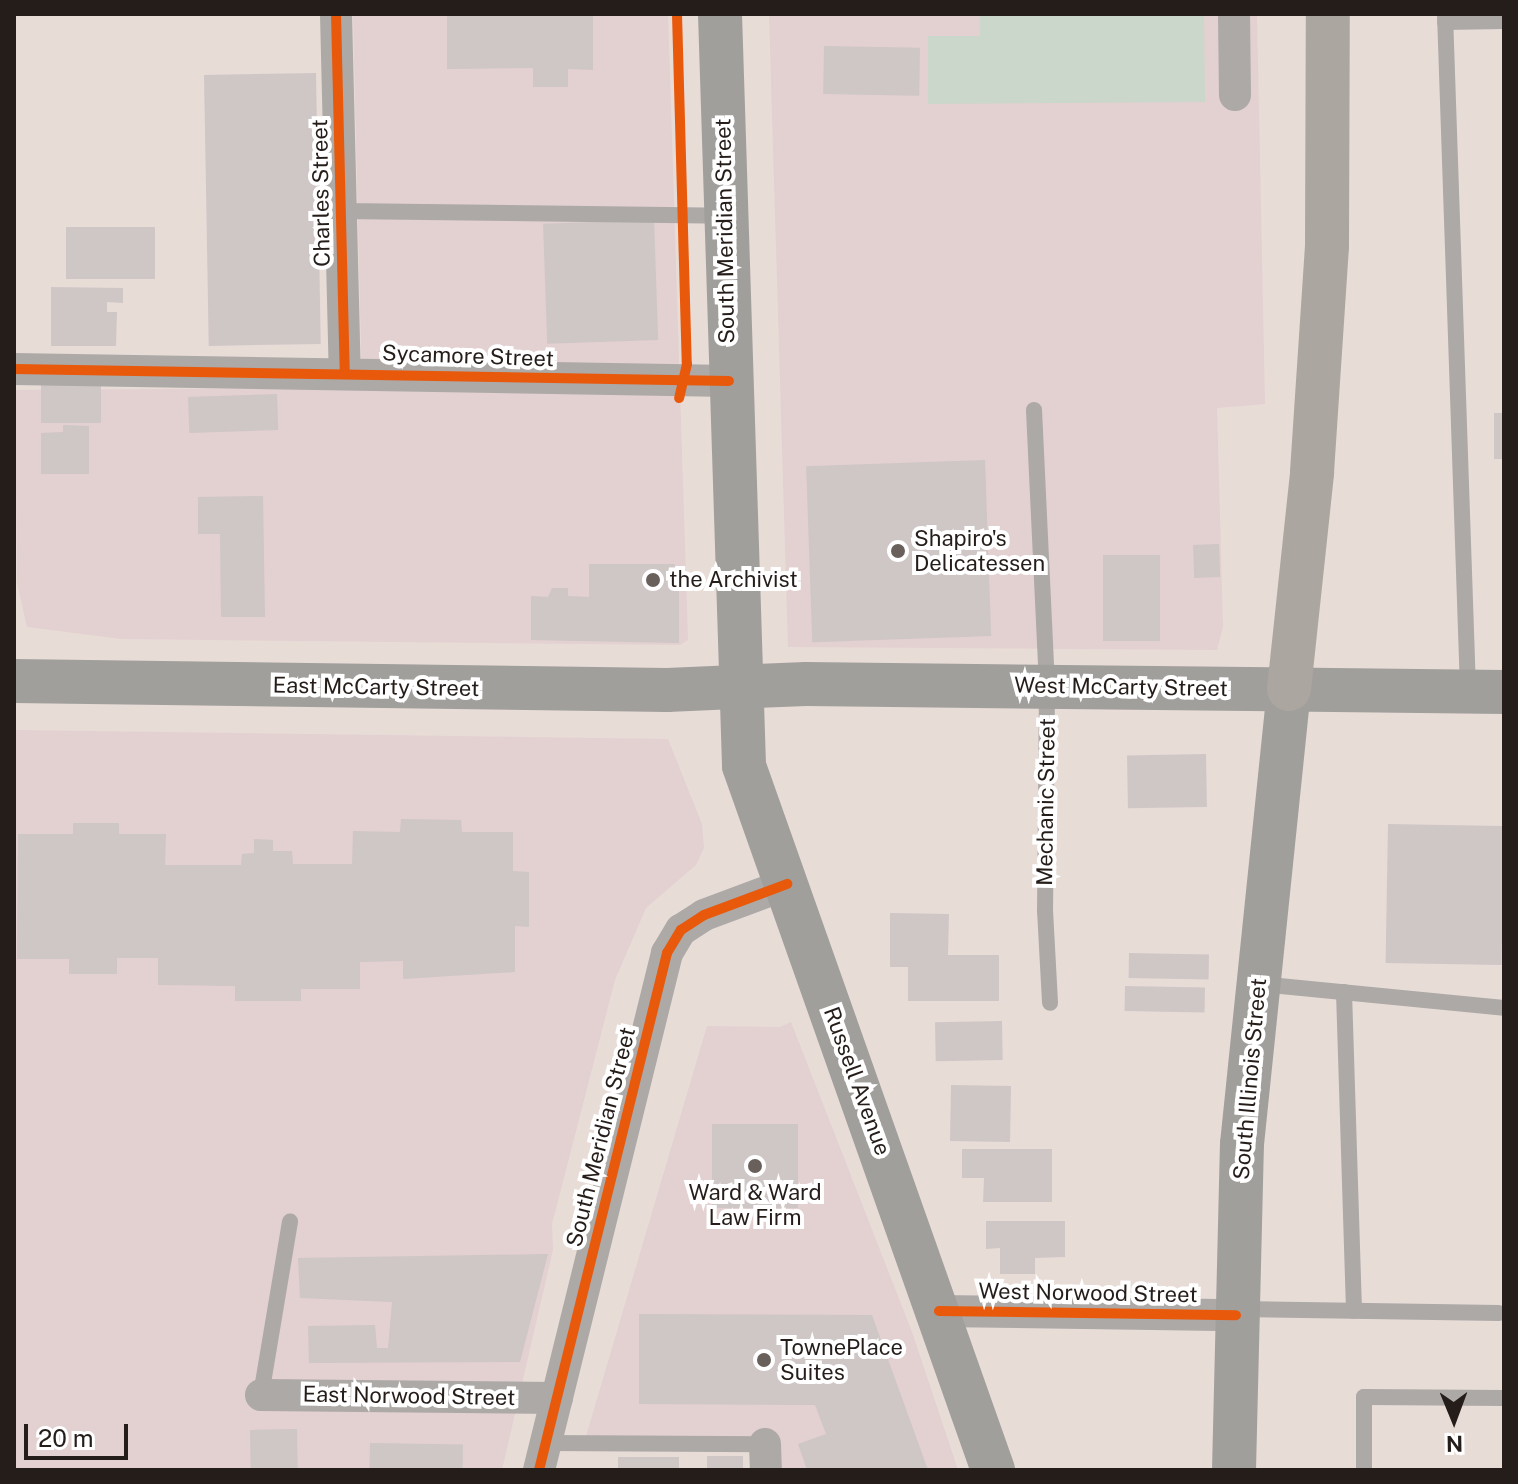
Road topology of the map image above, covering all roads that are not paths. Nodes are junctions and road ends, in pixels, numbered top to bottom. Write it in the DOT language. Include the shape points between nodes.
graph roads {
  1 [pos="336,14"];
  2 [pos="720,14"];
  3 [pos="1234,14"];
  4 [pos="1328,14"];
  5 [pos="1445,18"];
  6 [pos="1504,21"];
  7 [pos="1235,95"];
  8 [pos="341,211"];
  9 [pos="725,216"];
  10 [pos="14,369"];
  11 [pos="345,372"];
  12 [pos="729,381"];
  13 [pos="1034,410"];
  14 [pos="14,681"];
  15 [pos="1047,686"];
  16 [pos="739,688"];
  17 [pos="1289,689"];
  18 [pos="1486,692"];
  19 [pos="787,884"];
  20 [pos="1259,984"];
  21 [pos="1344,992"];
  22 [pos="1050,1003"];
  23 [pos="1504,1008"];
  24 [pos="290,1221"];
  25 [pos="939,1311"];
  26 [pos="1354,1311"];
  27 [pos="1237,1312"];
  28 [pos="1502,1313"];
  29 [pos="261,1395"];
  30 [pos="557,1398"];
  31 [pos="1504,1398"];
  32 [pos="543,1457"];
  33 [pos="765,1457"];
  34 [pos="993,1470"];
  35 [pos="1234,1470"];
  36 [pos="1364,1470"];
  1 -- 8 [label="street, Charles Street"];
  2 -- 9 [label="main road, South Meridian Street"];
  3 -- 7 [label="street"];
  4 -- 17 [label="highway" via="1327,246 1312,472"];
  5 -- 6 [label="lane"];
  5 -- 18 [label="lane"];
  8 -- 9 [label="lane"];
  8 -- 11 [label="street, Charles Street"];
  9 -- 12 [label="main road, South Meridian Street"];
  10 -- 11 [label="street, Sycamore Street"];
  11 -- 12 [label="street, Sycamore Street"];
  12 -- 16 [label="main road, South Meridian Street"];
  13 -- 15 [label="lane, Mechanic Street"];
  14 -- 16 [label="main road, East McCarty Street"];
  15 -- 16 [label="main road, West McCarty Street"];
  15 -- 17 [label="main road, West McCarty Street"];
  15 -- 22 [label="lane, Mechanic Street" via="1045,910"];
  16 -- 19 [label="main road, Russell Avenue" via="744,766"];
  17 -- 18 [label="main road, West McCarty Street"];
  17 -- 20 [label="main road, South Illinois Street"];
  19 -- 25 [label="main road, Russell Avenue"];
  19 -- 30 [label="street, South Meridian Street" via="704,915 674,938"];
  20 -- 21 [label="lane"];
  20 -- 27 [label="main road, South Illinois Street" via="1242,1144"];
  21 -- 23 [label="lane"];
  21 -- 26 [label="lane"];
  24 -- 29 [label="lane"];
  25 -- 27 [label="street, West Norwood Street"];
  25 -- 34 [label="main road, Russell Avenue"];
  26 -- 27 [label="lane, West Norwood Street"];
  26 -- 28 [label="lane, West Norwood Street"];
  27 -- 35 [label="main road, South Illinois Street"];
  29 -- 30 [label="street, East Norwood Street"];
  30 -- 32 [label="street, South Meridian Street"];
  31 -- 36 [label="lane" via="1364,1397"];
  32 -- 33 [label="lane"];
}
